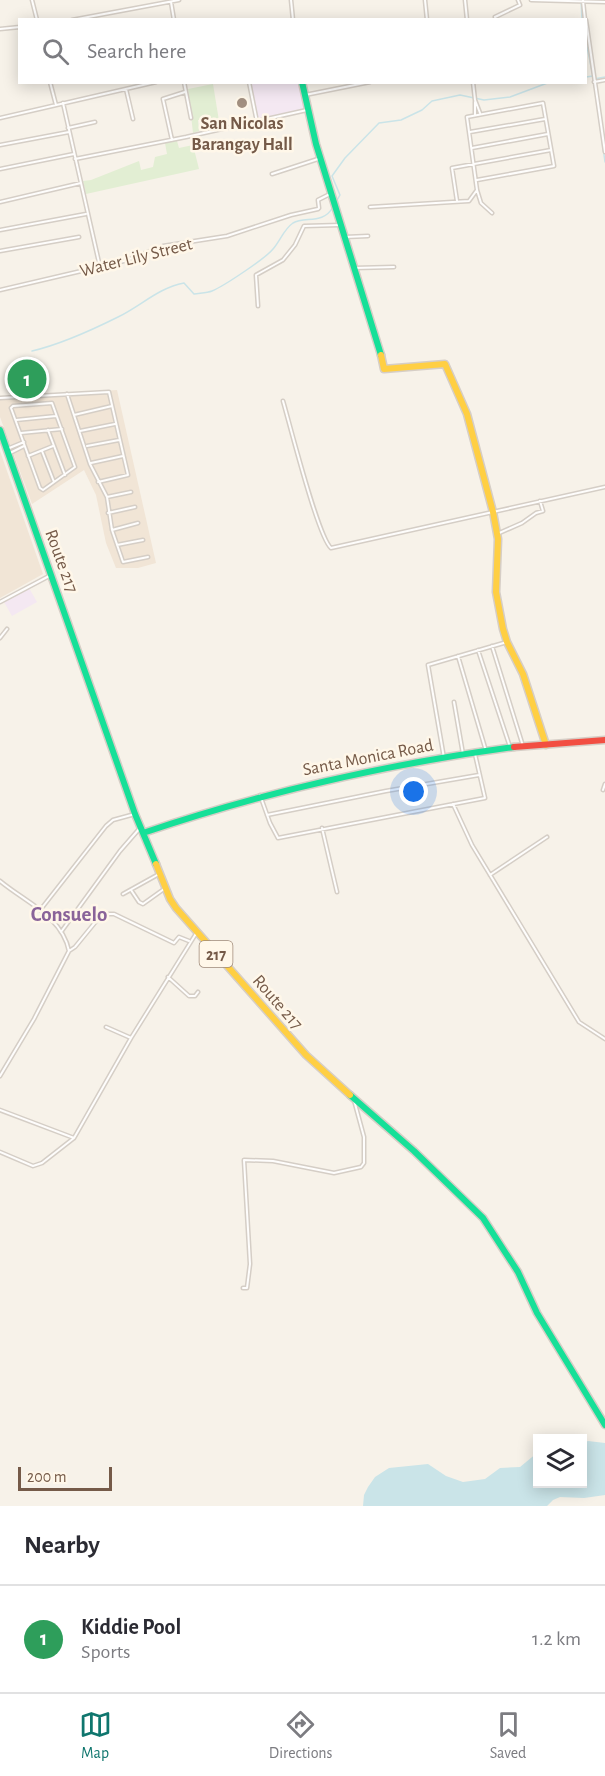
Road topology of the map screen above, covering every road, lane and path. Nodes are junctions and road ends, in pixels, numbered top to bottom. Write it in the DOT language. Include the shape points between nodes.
graph roads {
  1 [pos="32,0"];
  2 [pos="179,0"];
  3 [pos="291,0"];
  4 [pos="424,0"];
  5 [pos="465,0"];
  6 [pos="518,0"];
  7 [pos="531,0"];
  8 [pos="171,1"];
  9 [pos="583,1"];
  10 [pos="155,2"];
  11 [pos="605,2"];
  12 [pos="495,17"];
  13 [pos="36,18"];
  14 [pos="81,18"];
  15 [pos="174,18"];
  16 [pos="293,18"];
  17 [pos="427,18"];
  18 [pos="467,18"];
  19 [pos="585,18"];
  20 [pos="18,27"];
  21 [pos="0,29"];
  22 [pos="587,34"];
  23 [pos="605,80"];
  24 [pos="594,82"];
  25 [pos="51,84"];
  26 [pos="147,84"];
  27 [pos="184,84"];
  28 [pos="249,84"];
  29 [pos="302,84"];
  30 [pos="360,84"];
  31 [pos="473,84"];
  32 [pos="126,89"];
  33 [pos="185,92"];
  34 [pos="304,95"];
  35 [pos="475,100"];
  36 [pos="63,103"];
  37 [pos="56,105"];
  38 [pos="308,110"];
  39 [pos="480,113"];
  40 [pos="475,115"];
  41 [pos="0,118"];
  42 [pos="191,118"];
  43 [pos="133,119"];
  44 [pos="545,119"];
  45 [pos="95,122"];
  46 [pos="257,122"];
  47 [pos="69,130"];
  48 [pos="470,132"];
  49 [pos="548,134"];
  50 [pos="172,140"];
  51 [pos="0,145"];
  52 [pos="472,148"];
  53 [pos="551,150"];
  54 [pos="605,152"];
  55 [pos="74,154"];
  56 [pos="321,158"];
  57 [pos="75,159"];
  58 [pos="474,164"];
  59 [pos="0,169"];
  60 [pos="272,174"];
  61 [pos="477,180"];
  62 [pos="81,183"];
  63 [pos="477,190"];
  64 [pos="330,194"];
  65 [pos="457,201"];
  66 [pos="0,202"];
  67 [pos="370,207"];
  68 [pos="492,213"];
  69 [pos="87,214"];
  70 [pos="340,225"];
  71 [pos="0,230"];
  72 [pos="368,236"];
  73 [pos="79,237"];
  74 [pos="345,237"];
  75 [pos="0,251"];
  76 [pos="100,267"];
  77 [pos="394,267"];
  78 [pos="354,268"];
  79 [pos="0,290"];
  80 [pos="258,306"];
  81 [pos="67,394"];
  82 [pos="0,398"];
  83 [pos="283,401"];
  84 [pos="112,406"];
  85 [pos="74,415"];
  86 [pos="56,416"];
  87 [pos="16,420"];
  88 [pos="115,424"];
  89 [pos="62,429"];
  90 [pos="0,430"];
  91 [pos="48,430"];
  92 [pos="81,431"];
  93 [pos="21,433"];
  94 [pos="119,440"];
  95 [pos="24,444"];
  96 [pos="54,445"];
  97 [pos="86,447"];
  98 [pos="42,451"];
  99 [pos="8,452"];
  100 [pos="28,456"];
  101 [pos="123,456"];
  102 [pos="90,464"];
  103 [pos="65,475"];
  104 [pos="54,482"];
  105 [pos="98,482"];
  106 [pos="605,487"];
  107 [pos="131,492"];
  108 [pos="107,497"];
  109 [pos="540,501"];
  110 [pos="135,507"];
  111 [pos="493,512"];
  112 [pos="108,513"];
  113 [pos="138,524"];
  114 [pos="112,530"];
  115 [pos="497,534"];
  116 [pos="143,540"];
  117 [pos="117,545"];
  118 [pos="148,557"];
  119 [pos="51,575"];
  120 [pos="0,602"];
  121 [pos="7,629"];
  122 [pos="0,638"];
  123 [pos="507,642"];
  124 [pos="492,646"];
  125 [pos="478,650"];
  126 [pos="458,656"];
  127 [pos="454,702"];
  128 [pos="605,740"];
  129 [pos="546,745"];
  130 [pos="523,746"];
  131 [pos="510,747"];
  132 [pos="486,751"];
  133 [pos="474,753"];
  134 [pos="463,754"];
  135 [pos="444,758"];
  136 [pos="480,775"];
  137 [pos="605,784"];
  138 [pos="603,790"];
  139 [pos="260,795"];
  140 [pos="453,804"];
  141 [pos="135,814"];
  142 [pos="267,815"];
  143 [pos="322,828"];
  144 [pos="141,831"];
  145 [pos="548,837"];
  146 [pos="159,874"];
  147 [pos="490,875"];
  148 [pos="0,882"];
  149 [pos="164,889"];
  150 [pos="131,890"];
  151 [pos="337,892"];
  152 [pos="123,894"];
  153 [pos="41,909"];
  154 [pos="61,932"];
  155 [pos="197,932"];
  156 [pos="190,942"];
  157 [pos="69,951"];
  158 [pos="168,976"];
  159 [pos="198,992"];
  160 [pos="106,1027"];
  161 [pos="131,1038"];
  162 [pos="605,1039"];
  163 [pos="0,1076"];
  164 [pos="354,1097"];
  165 [pos="0,1110"];
  166 [pos="74,1138"];
  167 [pos="0,1152"];
  168 [pos="243,1288"];
  169 [pos="605,1425"];
  1 -- 13 [label="street"];
  2 -- 8 [label="street"];
  3 -- 16 [label="street"];
  4 -- 17 [label="street"];
  5 -- 18 [label="street"];
  6 -- 12 [label="street" via="520,5"];
  7 -- 9 [label="street"];
  8 -- 10 [label="street"];
  8 -- 15 [label="street"];
  9 -- 11 [label="street"];
  9 -- 19 [label="street"];
  10 -- 14 [label="street"];
  20 -- 21 [label="street"];
  22 -- 24 [label="street"];
  23 -- 24 [label="street"];
  24 -- 54 [label="street"];
  25 -- 37 [label="street"];
  26 -- 32 [label="street"];
  27 -- 33 [label="street"];
  28 -- 46 [label="street"];
  29 -- 34 [label="street"];
  30 -- 34 [label="street"];
  31 -- 35 [label="street"];
  32 -- 36 [label="street"];
  32 -- 43 [label="street"];
  33 -- 42 [label="street"];
  33 -- 50 [label="street" via="163,99"];
  34 -- 38 [label="street"];
  35 -- 39 [label="street"];
  35 -- 40 [label="street"];
  36 -- 37 [label="street"];
  36 -- 47 [label="street"];
  37 -- 41 [label="street"];
  38 -- 46 [label="street"];
  38 -- 56 [label="street"];
  39 -- 40 [label="street"];
  39 -- 44 [label="street" via="543,103"];
  40 -- 48 [label="street" via="466,117"];
  44 -- 48 [label="street"];
  44 -- 49 [label="street"];
  45 -- 47 [label="street"];
  46 -- 50 [label="street"];
  47 -- 51 [label="street"];
  47 -- 55 [label="street"];
  48 -- 52 [label="street"];
  49 -- 52 [label="street"];
  49 -- 53 [label="street"];
  50 -- 57 [label="street"];
  52 -- 58 [label="street"];
  53 -- 58 [label="street"];
  53 -- 61 [label="street" via="554,166"];
  55 -- 57 [label="street"];
  55 -- 59 [label="street"];
  56 -- 60 [label="street"];
  56 -- 64 [label="street"];
  57 -- 62 [label="street"];
  58 -- 61 [label="street"];
  58 -- 65 [label="street" via="452,168"];
  61 -- 63 [label="street"];
  62 -- 66 [label="street"];
  62 -- 69 [label="street"];
  63 -- 65 [label="street" via="470,201"];
  63 -- 68 [label="street" via="481,204"];
  64 -- 70 [label="street"];
  64 -- 76 [label="street, Water Lily Street" via="318,200 318,209 227,236 163,246"];
  65 -- 67 [label="street"];
  69 -- 71 [label="street"];
  69 -- 76 [label="street"];
  70 -- 74 [label="street"];
  70 -- 80 [label="street" via="304,226 284,260 256,275"];
  72 -- 74 [label="street"];
  73 -- 75 [label="street"];
  74 -- 78 [label="street"];
  76 -- 79 [label="street, Water Lily Street"];
  77 -- 78 [label="street"];
  78 -- 111 [label="street" via="384,369 447,365 467,414"];
  81 -- 82 [label="street"];
  81 -- 84 [label="street" via="109,392"];
  81 -- 85 [label="street"];
  83 -- 111 [label="street" via="326,541 332,548"];
  84 -- 85 [label="street"];
  84 -- 88 [label="street"];
  85 -- 92 [label="street"];
  86 -- 87 [label="street"];
  86 -- 87 [label="street" via="51,403 14,406 11,408"];
  86 -- 89 [label="street"];
  87 -- 93 [label="street"];
  88 -- 92 [label="street"];
  88 -- 94 [label="street"];
  89 -- 91 [label="street"];
  89 -- 103 [label="street" via="75,467"];
  90 -- 99 [label="street, Route 217 / 217"];
  91 -- 93 [label="street"];
  91 -- 96 [label="street"];
  92 -- 97 [label="street"];
  93 -- 95 [label="street"];
  94 -- 97 [label="street"];
  94 -- 101 [label="street"];
  95 -- 99 [label="street"];
  95 -- 100 [label="street"];
  96 -- 98 [label="street"];
  96 -- 103 [label="street"];
  97 -- 102 [label="street"];
  98 -- 100 [label="street"];
  98 -- 104 [label="street"];
  99 -- 119 [label="street, Route 217 / 217"];
  100 -- 104 [label="street" via="42,489"];
  101 -- 102 [label="street"];
  101 -- 105 [label="street" via="128,475"];
  102 -- 105 [label="street"];
  103 -- 104 [label="street"];
  105 -- 108 [label="street"];
  106 -- 109 [label="street"];
  107 -- 108 [label="street"];
  108 -- 112 [label="street"];
  109 -- 111 [label="street"];
  109 -- 115 [label="street" via="543,511"];
  110 -- 112 [label="street"];
  111 -- 115 [label="street"];
  112 -- 114 [label="street"];
  113 -- 114 [label="street"];
  114 -- 117 [label="street"];
  115 -- 123 [label="street" via="496,592"];
  116 -- 117 [label="street"];
  117 -- 118 [label="street" via="123,562"];
  119 -- 120 [label="street"];
  119 -- 141 [label="street, Route 217 / 217"];
  121 -- 122 [label="street"];
  123 -- 124 [label="street"];
  123 -- 129 [label="street" via="523,675"];
  124 -- 125 [label="street"];
  124 -- 130 [label="street"];
  125 -- 126 [label="street"];
  125 -- 131 [label="street"];
  126 -- 132 [label="street"];
  126 -- 135 [label="street" via="430,663 428,667"];
  127 -- 134 [label="street"];
  128 -- 129 [label="street, Santa Monica Road"];
  129 -- 130 [label="street, Santa Monica Road"];
  130 -- 131 [label="street, Santa Monica Road"];
  131 -- 132 [label="street, Santa Monica Road"];
  132 -- 133 [label="street, Santa Monica Road"];
  133 -- 134 [label="street, Santa Monica Road"];
  133 -- 136 [label="street"];
  134 -- 135 [label="street, Santa Monica Road"];
  135 -- 139 [label="street, Santa Monica Road"];
  136 -- 140 [label="street" via="485,798"];
  136 -- 142 [label="street"];
  137 -- 138 [label="street"];
  139 -- 142 [label="street"];
  139 -- 144 [label="street, Santa Monica Road"];
  140 -- 143 [label="street"];
  140 -- 147 [label="street"];
  141 -- 144 [label="street, Route 217 / 217"];
  141 -- 153 [label="street" via="106,826"];
  142 -- 143 [label="street" via="278,838"];
  143 -- 151 [label="street"];
  144 -- 146 [label="street, Route 217 / 217"];
  144 -- 154 [label="street" via="125,844"];
  145 -- 147 [label="street"];
  146 -- 149 [label="street, Route 217 / 217"];
  146 -- 150 [label="street"];
  147 -- 162 [label="street" via="579,1022"];
  148 -- 153 [label="street"];
  149 -- 150 [label="street" via="143,903"];
  149 -- 155 [label="street, Route 217 / 217"];
  150 -- 152 [label="street"];
  153 -- 154 [label="street"];
  154 -- 157 [label="street"];
  155 -- 156 [label="street"];
  155 -- 164 [label="street, Route 217 / 217" via="306,1055"];
  156 -- 157 [label="street" via="179,937 174,943 105,913"];
  156 -- 158 [label="street"];
  157 -- 163 [label="street"];
  158 -- 159 [label="street" via="189,996"];
  158 -- 161 [label="street"];
  160 -- 161 [label="street"];
  161 -- 166 [label="street"];
  164 -- 168 [label="street" via="364,1137 361,1167 334,1173 273,1161 244,1160 250,1264 247,1288"];
  164 -- 169 [label="street, Route 217 / 217" via="483,1218"];
  165 -- 166 [label="street"];
  166 -- 167 [label="street" via="33,1166"];
}
